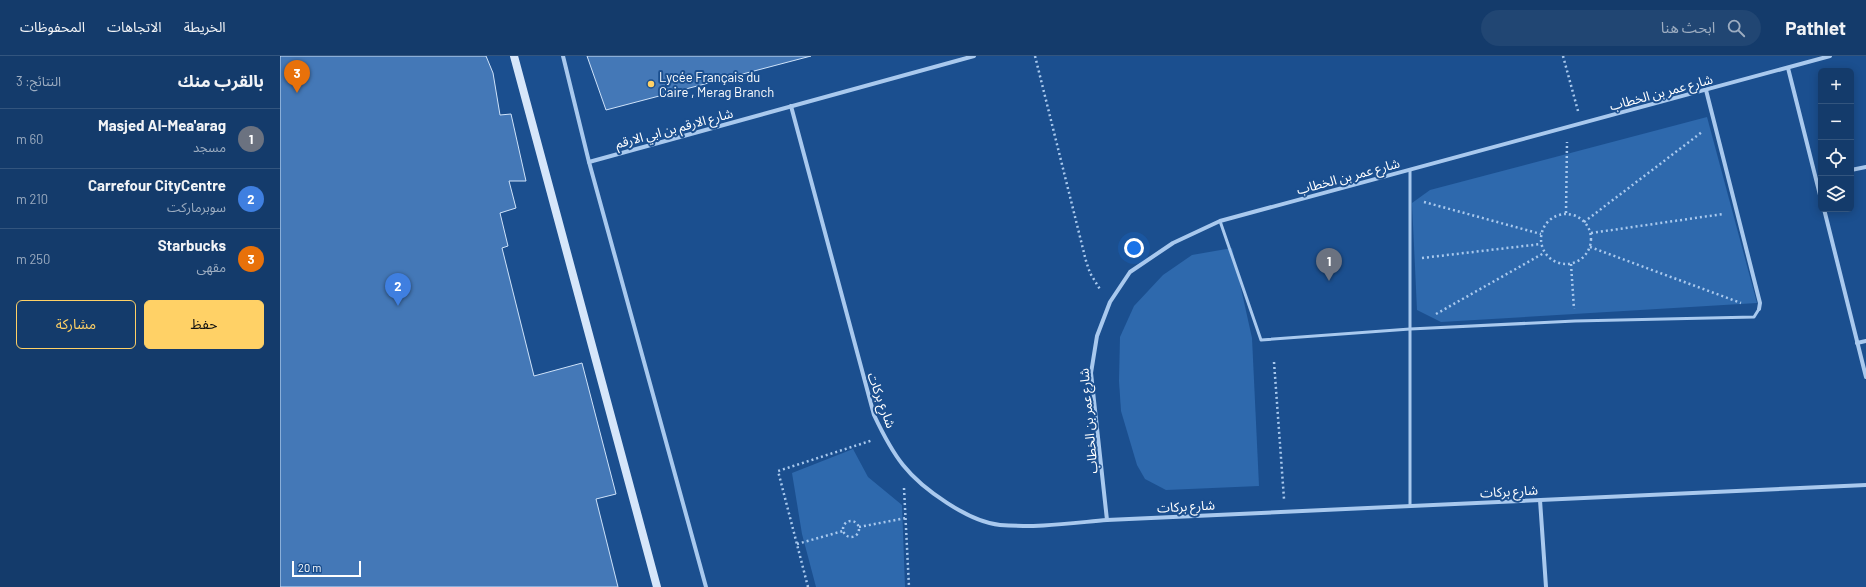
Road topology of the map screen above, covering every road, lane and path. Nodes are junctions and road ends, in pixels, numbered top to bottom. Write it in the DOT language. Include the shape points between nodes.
graph roads {
  1 [pos="514,56"];
  2 [pos="563,56"];
  3 [pos="974,56"];
  4 [pos="1035,56"];
  5 [pos="1563,56"];
  6 [pos="1830,56"];
  7 [pos="1788,68"];
  8 [pos="1706,90"];
  9 [pos="791,106"];
  10 [pos="1582,123"];
  11 [pos="1714,124"];
  12 [pos="1568,127"];
  13 [pos="589,162"];
  14 [pos="1866,167"];
  15 [pos="1854,169"];
  16 [pos="1410,170"];
  17 [pos="1816,177"];
  18 [pos="1818,186"];
  19 [pos="1410,198"];
  20 [pos="1737,212"];
  21 [pos="1825,212"];
  22 [pos="1566,213"];
  23 [pos="1220,221"];
  24 [pos="1584,222"];
  25 [pos="1590,233"];
  26 [pos="1540,234"];
  27 [pos="1541,244"];
  28 [pos="1590,247"];
  29 [pos="1544,253"];
  30 [pos="1410,259"];
  31 [pos="1571,264"];
  32 [pos="1110,302"];
  33 [pos="1759,309"];
  34 [pos="1574,321"];
  35 [pos="1410,329"];
  36 [pos="1866,341"];
  37 [pos="1857,343"];
  38 [pos="1274,362"];
  39 [pos="1866,377"];
  40 [pos="884,437"];
  41 [pos="903,466"];
  42 [pos="1866,484"];
  43 [pos="1540,500"];
  44 [pos="1410,506"];
  45 [pos="1284,512"];
  46 [pos="906,518"];
  47 [pos="1107,520"];
  48 [pos="859,527"];
  49 [pos="842,531"];
  50 [pos="797,544"];
  51 [pos="657,587"];
  52 [pos="706,587"];
  53 [pos="808,587"];
  54 [pos="909,587"];
  55 [pos="1546,587"];
  1 -- 51 [label="street"];
  2 -- 13 [label="street"];
  3 -- 9 [label="street, شارع الارقم بن ابي الارقم"];
  4 -- 32 [label="path" via="1086,261 1099,289"];
  5 -- 10 [label="path"];
  6 -- 7 [label="street, شارع عمر بن الخطاب"];
  7 -- 8 [label="street, شارع عمر بن الخطاب"];
  7 -- 17 [label="street"];
  8 -- 10 [label="street, شارع عمر بن الخطاب"];
  8 -- 11 [label="street"];
  9 -- 13 [label="street, شارع الارقم بن ابي الارقم"];
  9 -- 40 [label="street, شارع بركات" via="866,390"];
  10 -- 12 [label="street, شارع عمر بن الخطاب"];
  11 -- 20 [label="street"];
  11 -- 24 [label="path"];
  12 -- 16 [label="street, شارع عمر بن الخطاب"];
  12 -- 22 [label="path"];
  13 -- 52 [label="street"];
  14 -- 15 [label="street"];
  16 -- 19 [label="lane"];
  16 -- 23 [label="street, شارع عمر بن الخطاب"];
  17 -- 18 [label="street"];
  19 -- 26 [label="path"];
  19 -- 30 [label="lane"];
  20 -- 25 [label="path"];
  20 -- 33 [label="street" via="1760,303"];
  21 -- 37 [label="street"];
  22 -- 24 [label="path" via="1579,217"];
  22 -- 26 [label="path" via="1552,217"];
  23 -- 32 [label="street, شارع عمر بن الخطاب" via="1173,243 1130,272"];
  23 -- 35 [label="lane" via="1261,340"];
  24 -- 25 [label="path"];
  25 -- 28 [label="path"];
  26 -- 27 [label="path"];
  27 -- 29 [label="path"];
  27 -- 30 [label="path"];
  28 -- 31 [label="path" via="1586,254"];
  28 -- 33 [label="path"];
  29 -- 31 [label="path" via="1556,263"];
  29 -- 35 [label="path"];
  30 -- 35 [label="lane"];
  31 -- 34 [label="path"];
  32 -- 47 [label="street, شارع عمر بن الخطاب" via="1097,336 1092,372"];
  33 -- 34 [label="lane" via="1754,317"];
  34 -- 35 [label="lane"];
  35 -- 44 [label="lane"];
  36 -- 37 [label="street"];
  37 -- 39 [label="street"];
  38 -- 45 [label="path"];
  40 -- 41 [label="street, شارع بركات"];
  40 -- 50 [label="path" via="778,471"];
  41 -- 46 [label="path"];
  41 -- 47 [label="street, شارع بركات" via="934,495 972,516 999,525"];
  42 -- 43 [label="street, شارع بركات"];
  43 -- 44 [label="street, شارع بركات"];
  43 -- 55 [label="street"];
  44 -- 45 [label="street, شارع بركات"];
  45 -- 47 [label="street, شارع بركات"];
  46 -- 48 [label="path"];
  46 -- 54 [label="path"];
  48 -- 49 [label="path" via="854,522 847,522"];
  48 -- 49 [label="path" via="858,534 852,537 846,536"];
  49 -- 50 [label="path"];
  50 -- 53 [label="path"];
}
